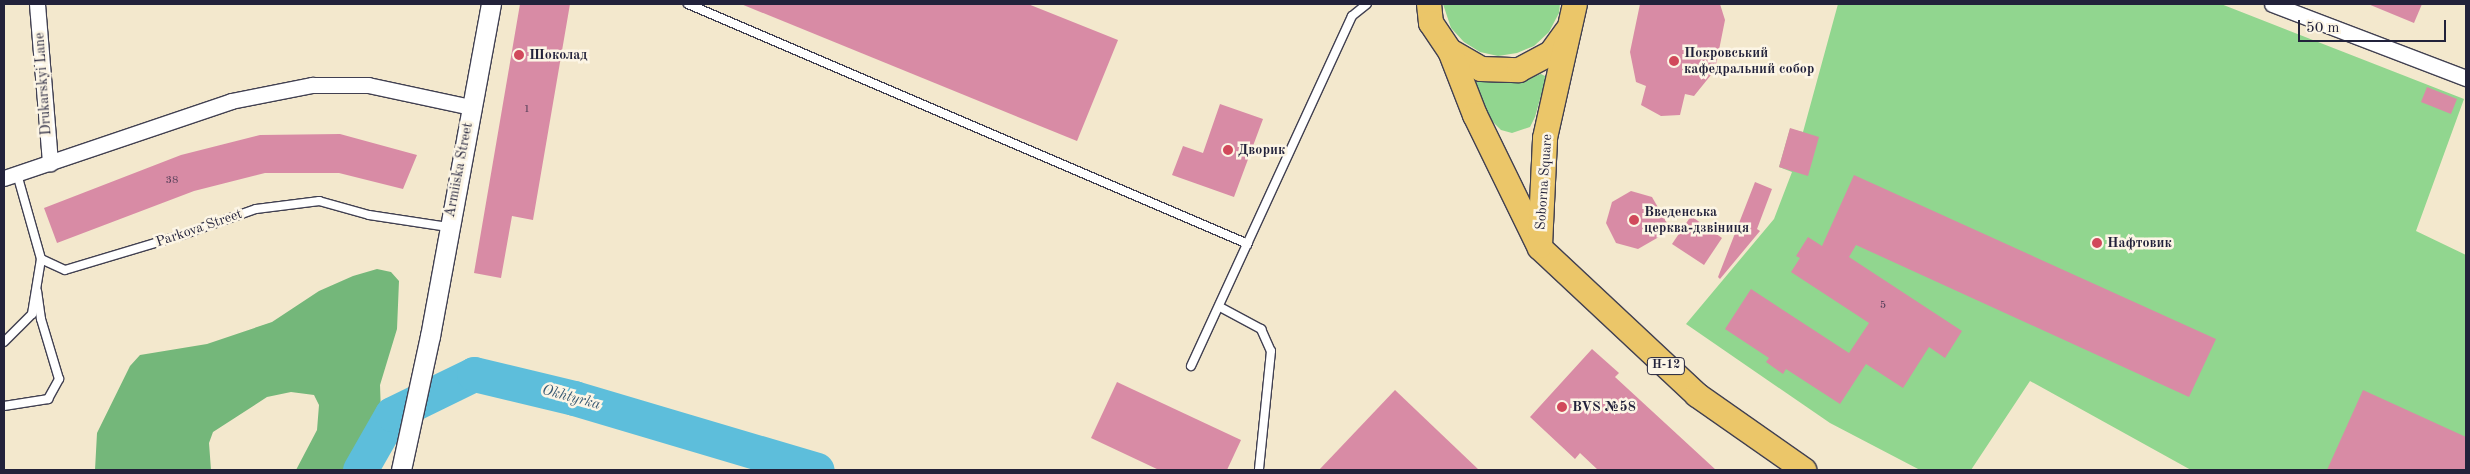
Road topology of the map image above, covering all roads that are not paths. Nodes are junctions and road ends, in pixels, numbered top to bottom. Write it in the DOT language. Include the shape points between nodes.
graph roads {
  1 [pos="37,4"];
  2 [pos="491,4"];
  3 [pos="688,4"];
  4 [pos="1367,4"];
  5 [pos="1429,4"];
  6 [pos="2272,4"];
  7 [pos="1574,13"];
  8 [pos="1450,51"];
  9 [pos="2466,78"];
  10 [pos="471,107"];
  11 [pos="50,163"];
  12 [pos="10,176"];
  13 [pos="448,227"];
  14 [pos="1248,244"];
  15 [pos="1540,248"];
  16 [pos="41,259"];
  17 [pos="37,291"];
  18 [pos="1220,307"];
  19 [pos="4,342"];
  20 [pos="1192,366"];
  21 [pos="4,406"];
  22 [pos="402,466"];
  23 [pos="1259,470"];
  24 [pos="1804,470"];
  1 -- 11 [label="street, Drukarskyi Lane"];
  2 -- 10 [label="street, Armiiska Street"];
  3 -- 14 [label="lane"];
  4 -- 14 [label="lane" via="1352,16"];
  5 -- 8 [label="main road, Soborna Square / Н-12" via="1431,22"];
  6 -- 9 [label="street"];
  7 -- 8 [label="main road, Soborna Square / Н-12" via="1551,53 1518,70 1481,69"];
  7 -- 15 [label="main road, Soborna Square / Н-12" via="1545,138"];
  8 -- 15 [label="main road, Soborna Square / Н-12" via="1476,116"];
  10 -- 11 [label="street" via="368,85 312,85 231,101"];
  10 -- 13 [label="street, Armiiska Street"];
  11 -- 12 [label="street"];
  12 -- 16 [label="lane"];
  13 -- 16 [label="lane, Parkova Street" via="369,215 319,201 256,209 186,234 65,270"];
  13 -- 22 [label="street, Armiiska Street" via="430,336"];
  14 -- 18 [label="lane"];
  15 -- 24 [label="main road, Н-12" via="1698,394"];
  16 -- 17 [label="lane"];
  17 -- 19 [label="lane" via="32,314"];
  17 -- 21 [label="lane" via="41,320 59,379 48,398"];
  18 -- 20 [label="lane"];
  18 -- 23 [label="lane" via="1261,329 1271,351"];
}
